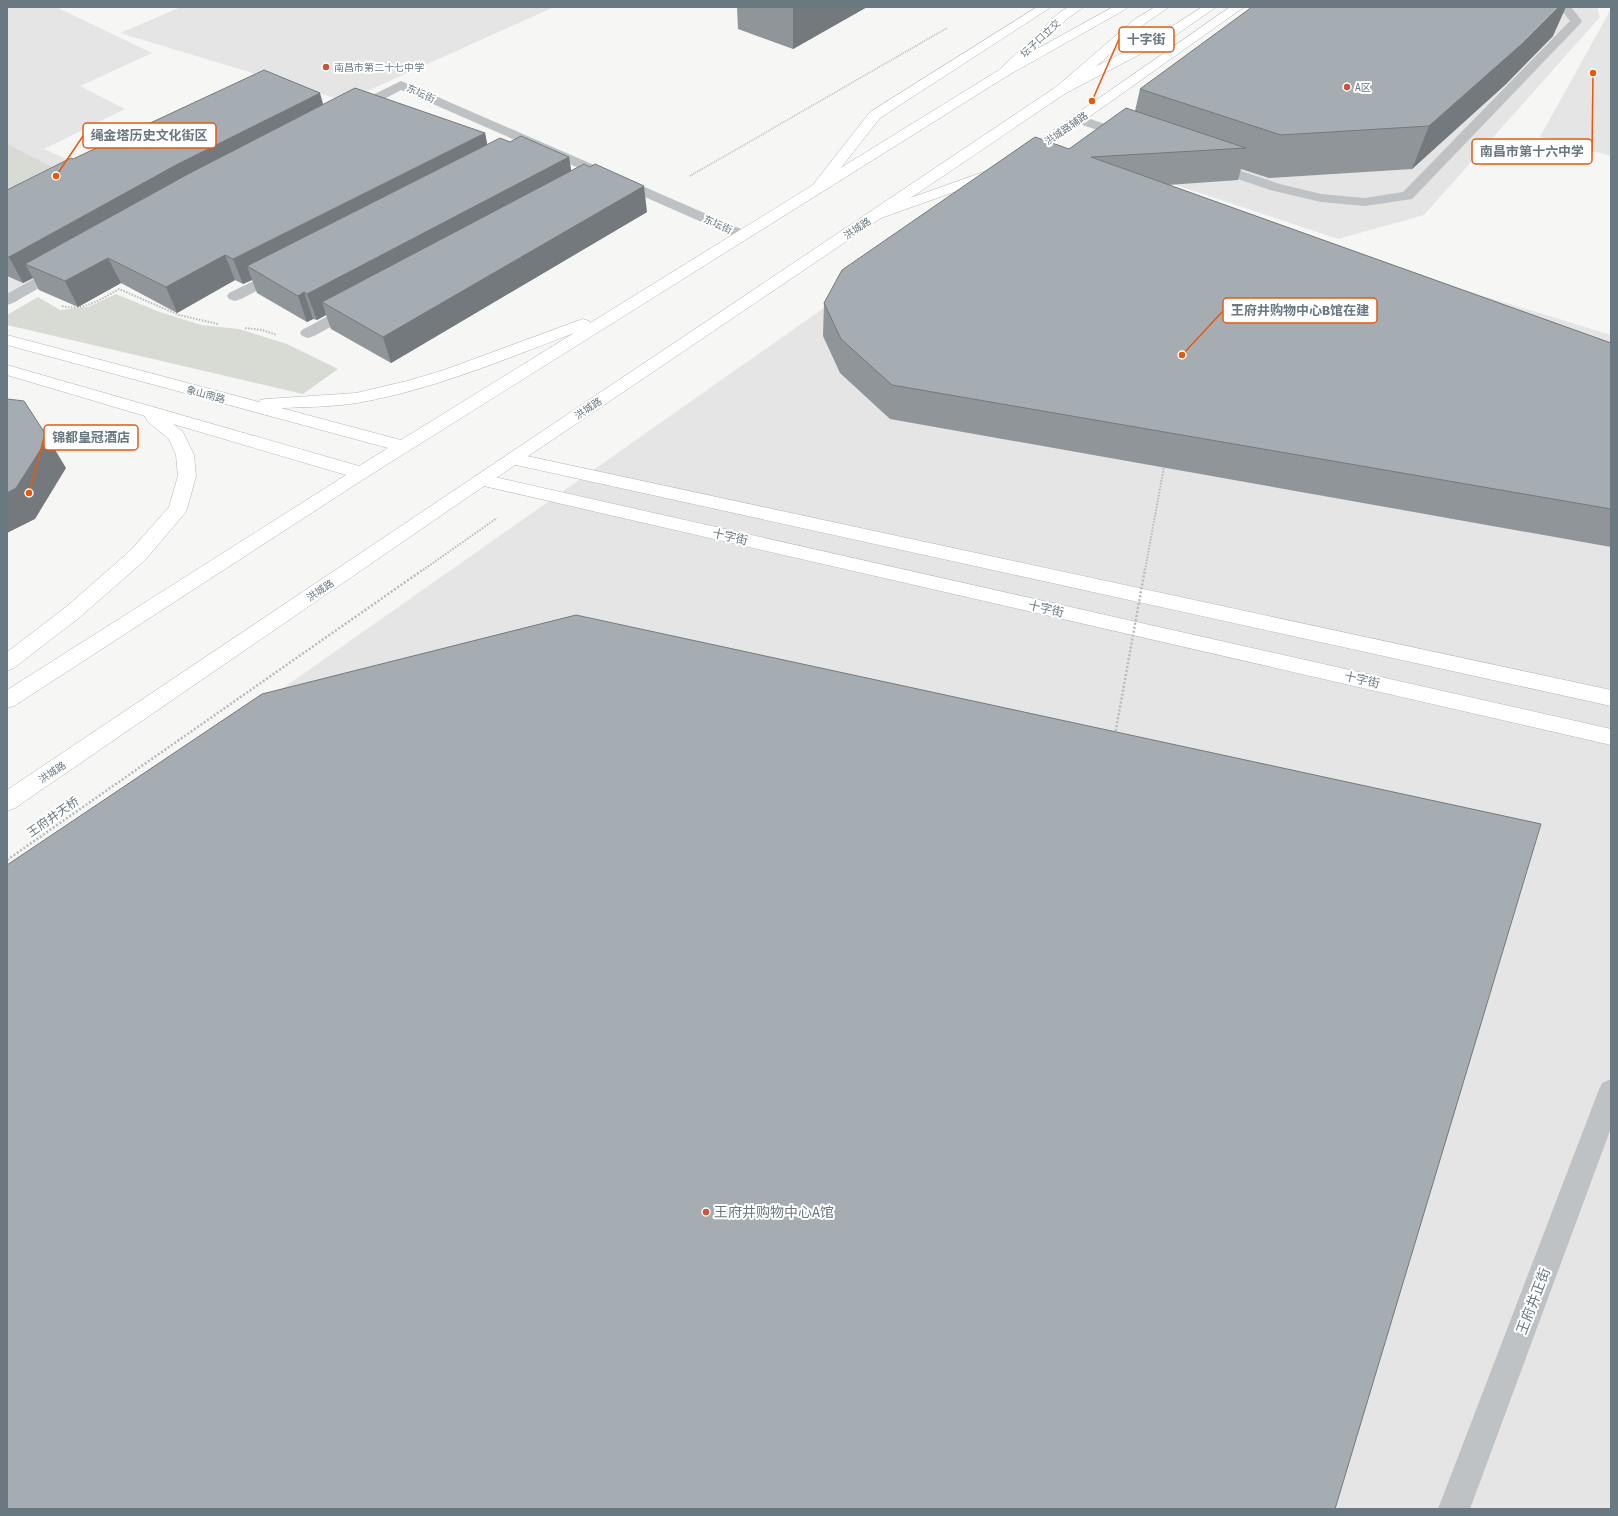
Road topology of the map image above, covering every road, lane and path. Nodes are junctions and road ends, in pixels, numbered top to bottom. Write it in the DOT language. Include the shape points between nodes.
graph roads {
  1 [pos="1045,7"];
  2 [pos="1078,7"];
  3 [pos="1122,7"];
  4 [pos="1163,7"];
  5 [pos="1210,7"];
  6 [pos="1238,7"];
  7 [pos="1565,7"];
  8 [pos="950,27"];
  9 [pos="1003,73"];
  10 [pos="1061,90"];
  11 [pos="338,118"];
  12 [pos="1078,119"];
  13 [pos="1144,141"];
  14 [pos="532,142"];
  15 [pos="518,149"];
  16 [pos="1202,162"];
  17 [pos="603,174"];
  18 [pos="589,181"];
  19 [pos="817,189"];
  20 [pos="655,196"];
  21 [pos="876,215"];
  22 [pos="743,235"];
  23 [pos="72,264"];
  24 [pos="292,267"];
  25 [pos="25,290"];
  26 [pos="235,296"];
  27 [pos="7,300"];
  28 [pos="364,302"];
  29 [pos="626,308"];
  30 [pos="224,325"];
  31 [pos="239,327"];
  32 [pos="308,332"];
  33 [pos="7,340"];
  34 [pos="7,370"];
  35 [pos="249,405"];
  36 [pos="145,410"];
  37 [pos="404,448"];
  38 [pos="513,459"];
  39 [pos="1164,467"];
  40 [pos="361,473"];
  41 [pos="481,480"];
  42 [pos="534,492"];
  43 [pos="7,663"];
  44 [pos="1611,698"];
  45 [pos="7,700"];
  46 [pos="1611,737"];
  47 [pos="1114,742"];
  48 [pos="7,802"];
  49 [pos="7,860"];
  50 [pos="1611,1092"];
  51 [pos="1454,1509"];
  1 -- 19 [label="main road" via="875,115"];
  2 -- 9 [label="main road, 坛子口立交" via="1064,15"];
  3 -- 9 [label="main road"];
  4 -- 10 [label="main road, 洪城路" via="1139,22"];
  5 -- 10 [label="main road" via="1169,34"];
  6 -- 12 [label="main road, 洪城路辅路"];
  7 -- 16 [label="street" via="1576,21 1407,196 1365,202 1321,198 1275,187"];
  8 -- 20 [label="path"];
  9 -- 19 [label="main road"];
  10 -- 21 [label="main road, 洪城路"];
  11 -- 14 [label="street, 东坛街" via="401,85"];
  12 -- 13 [label="street"];
  12 -- 21 [label="main road, 洪城路辅路" via="1008,168"];
  14 -- 15 [label="street"];
  14 -- 17 [label="street, 东坛街"];
  17 -- 18 [label="street"];
  17 -- 20 [label="street, 东坛街"];
  19 -- 22 [label="main road"];
  20 -- 22 [label="street, 东坛街"];
  21 -- 38 [label="main road, 洪城路"];
  22 -- 29 [label="main road"];
  23 -- 25 [label="street"];
  24 -- 26 [label="street"];
  25 -- 27 [label="street"];
  25 -- 30 [label="path" via="66,308 74,308 86,306 119,289 156,307"];
  28 -- 32 [label="street"];
  29 -- 35 [label="main road" via="450,374 411,385 356,398"];
  29 -- 37 [label="main road"];
  31 -- 32 [label="path" via="262,330 294,341"];
  33 -- 35 [label="main road, 象山南路"];
  34 -- 36 [label="main road"];
  35 -- 37 [label="main road, 象山南路"];
  36 -- 40 [label="main road"];
  36 -- 43 [label="main road" via="177,436 185,455 187,476 178,509 138,555"];
  37 -- 40 [label="main road"];
  38 -- 41 [label="main road, 洪城路"];
  38 -- 44 [label="main road"];
  39 -- 47 [label="path, bridge"];
  40 -- 45 [label="main road"];
  41 -- 42 [label="main road, 十字街"];
  41 -- 48 [label="main road, 洪城路"];
  42 -- 46 [label="main road, 十字街"];
  42 -- 49 [label="path, 王府井天桥"];
  50 -- 51 [label="street, 王府井正街"];
}
